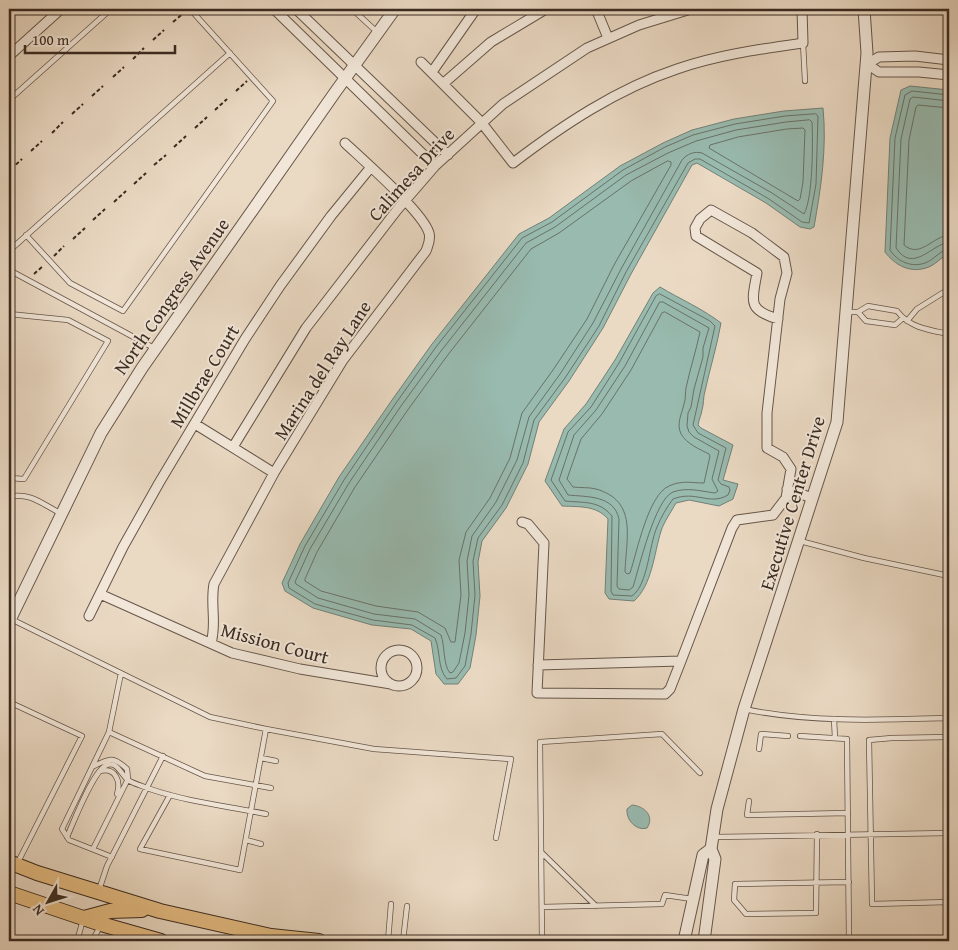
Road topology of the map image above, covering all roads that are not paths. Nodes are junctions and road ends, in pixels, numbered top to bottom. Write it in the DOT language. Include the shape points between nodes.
graph roads {
  1 [pos="61,9"];
  2 [pos="111,9"];
  3 [pos="189,9"];
  4 [pos="274,9"];
  5 [pos="296,9"];
  6 [pos="352,9"];
  7 [pos="395,9"];
  8 [pos="476,9"];
  9 [pos="546,9"];
  10 [pos="596,9"];
  11 [pos="691,9"];
  12 [pos="802,9"];
  13 [pos="864,9"];
  14 [pos="378,32"];
  15 [pos="608,38"];
  16 [pos="803,43"];
  17 [pos="230,53"];
  18 [pos="9,56"];
  19 [pos="949,60"];
  20 [pos="421,62"];
  21 [pos="867,64"];
  22 [pos="354,65"];
  23 [pos="432,72"];
  24 [pos="949,75"];
  25 [pos="344,78"];
  26 [pos="805,81"];
  27 [pos="444,83"];
  28 [pos="9,100"];
  29 [pos="398,106"];
  30 [pos="386,119"];
  31 [pos="481,122"];
  32 [pos="428,136"];
  33 [pos="345,143"];
  34 [pos="416,148"];
  35 [pos="448,154"];
  36 [pos="435,166"];
  37 [pos="370,168"];
  38 [pos="405,201"];
  39 [pos="26,235"];
  40 [pos="9,251"];
  41 [pos="9,270"];
  42 [pos="949,289"];
  43 [pos="852,312"];
  44 [pos="9,314"];
  45 [pos="778,319"];
  46 [pos="905,320"];
  47 [pos="949,334"];
  48 [pos="155,348"];
  49 [pos="195,424"];
  50 [pos="233,447"];
  51 [pos="274,473"];
  52 [pos="9,478"];
  53 [pos="787,489"];
  54 [pos="9,497"];
  55 [pos="812,498"];
  56 [pos="63,514"];
  57 [pos="522,522"];
  58 [pos="800,541"];
  59 [pos="949,576"];
  60 [pos="100,594"];
  61 [pos="89,616"];
  62 [pos="10,620"];
  63 [pos="211,643"];
  64 [pos="681,661"];
  65 [pos="538,665"];
  66 [pos="121,673"];
  67 [pos="391,684"];
  68 [pos="9,702"];
  69 [pos="744,709"];
  70 [pos="949,718"];
  71 [pos="834,719"];
  72 [pos="266,729"];
  73 [pos="109,732"];
  74 [pos="788,736"];
  75 [pos="800,736"];
  76 [pos="949,737"];
  77 [pos="835,738"];
  78 [pos="758,750"];
  79 [pos="163,756"];
  80 [pos="261,758"];
  81 [pos="276,761"];
  82 [pos="94,766"];
  83 [pos="99,772"];
  84 [pos="700,773"];
  85 [pos="128,779"];
  86 [pos="256,785"];
  87 [pos="147,788"];
  88 [pos="271,788"];
  89 [pos="170,795"];
  90 [pos="749,800"];
  91 [pos="114,805"];
  92 [pos="251,810"];
  93 [pos="848,813"];
  94 [pos="266,814"];
  95 [pos="949,833"];
  96 [pos="817,834"];
  97 [pos="849,834"];
  98 [pos="871,834"];
  99 [pos="67,836"];
  100 [pos="713,837"];
  101 [pos="496,838"];
  102 [pos="246,840"];
  103 [pos="261,844"];
  104 [pos="92,849"];
  105 [pos="711,849"];
  106 [pos="541,852"];
  107 [pos="112,857"];
  108 [pos="13,864"];
  109 [pos="849,882"];
  110 [pos="817,883"];
  111 [pos="98,892"];
  112 [pos="9,893"];
  113 [pos="693,899"];
  114 [pos="949,902"];
  115 [pos="391,904"];
  116 [pos="407,906"];
  117 [pos="596,906"];
  118 [pos="542,907"];
  119 [pos="160,910"];
  120 [pos="84,918"];
  121 [pos="101,924"];
  122 [pos="77,941"];
  123 [pos="92,941"];
  124 [pos="161,941"];
  125 [pos="319,941"];
  126 [pos="388,941"];
  127 [pos="404,941"];
  128 [pos="542,941"];
  129 [pos="684,941"];
  130 [pos="704,941"];
  131 [pos="849,941"];
  1 -- 18 [label="street"];
  2 -- 28 [label="lane"];
  3 -- 17 [label="lane"];
  4 -- 25 [label="street"];
  5 -- 22 [label="street"];
  6 -- 14 [label="lane"];
  7 -- 14 [label="street, North Congress Avenue"];
  8 -- 23 [label="street"];
  9 -- 27 [label="street" via="491,42"];
  10 -- 15 [label="street"];
  11 -- 15 [label="street, Calimesa Drive"];
  12 -- 16 [label="street"];
  13 -- 21 [label="street, Executive Center Drive"];
  14 -- 22 [label="street, North Congress Avenue"];
  15 -- 31 [label="street, Calimesa Drive" via="540,78"];
  16 -- 26 [label="lane"];
  16 -- 31 [label="street" via="677,69 630,88 589,110 513,163"];
  17 -- 39 [label="lane"];
  17 -- 39 [label="lane" via="273,101 123,312 70,283"];
  19 -- 21 [label="street" via="915,56 879,57"];
  20 -- 23 [label="street"];
  21 -- 24 [label="street" via="879,72"];
  21 -- 43 [label="street, Executive Center Drive"];
  22 -- 25 [label="street, North Congress Avenue"];
  22 -- 29 [label="street"];
  23 -- 27 [label="street"];
  25 -- 30 [label="street"];
  25 -- 48 [label="street, North Congress Avenue"];
  27 -- 31 [label="street"];
  29 -- 30 [label="street"];
  29 -- 32 [label="street"];
  30 -- 34 [label="street"];
  31 -- 35 [label="street, Calimesa Drive"];
  32 -- 34 [label="street"];
  32 -- 35 [label="street"];
  33 -- 37 [label="street, Marina del Ray Lane"];
  34 -- 36 [label="street"];
  35 -- 36 [label="street, Calimesa Drive"];
  36 -- 38 [label="street, Calimesa Drive"];
  37 -- 38 [label="street, Marina del Ray Lane"];
  37 -- 49 [label="street, Millbrae Court" via="280,286"];
  38 -- 50 [label="street, Calimesa Drive" via="306,328"];
  38 -- 51 [label="street, Marina del Ray Lane" via="429,232 426,251 343,360"];
  39 -- 40 [label="lane"];
  41 -- 48 [label="lane"];
  42 -- 46 [label="lane"];
  43 -- 46 [label="lane" via="866,321 895,325"];
  43 -- 46 [label="lane" via="868,306 897,311"];
  43 -- 55 [label="street, Executive Center Drive" via="837,422"];
  44 -- 52 [label="lane" via="68,320 108,341 24,479"];
  45 -- 45 [label="street" via="788,272 784,257 752,233 711,210 704,214 695,228 696,236 757,273 754,304 764,315"];
  45 -- 53 [label="street" via="767,413 767,448 783,457 791,469"];
  46 -- 47 [label="lane" via="921,329"];
  48 -- 56 [label="street, North Congress Avenue" via="100,433"];
  49 -- 50 [label="street"];
  49 -- 60 [label="street, Millbrae Court" via="123,547"];
  50 -- 51 [label="street"];
  51 -- 63 [label="street, Marina del Ray Lane" via="214,584 211,596 215,632"];
  53 -- 55 [label="street"];
  53 -- 64 [label="street" via="786,498 773,515 738,520 732,528"];
  54 -- 56 [label="lane" via="27,496"];
  55 -- 58 [label="street, Executive Center Drive"];
  56 -- 62 [label="street, North Congress Avenue"];
  57 -- 65 [label="street" via="528,524 544,543"];
  58 -- 59 [label="lane"];
  58 -- 69 [label="street, Executive Center Drive"];
  60 -- 61 [label="street, Millbrae Court"];
  60 -- 63 [label="street, Mission Court"];
  62 -- 66 [label="lane"];
  63 -- 67 [label="street, Mission Court" via="232,653 300,669"];
  64 -- 65 [label="street"];
  64 -- 65 [label="street" via="665,694 537,693"];
  66 -- 72 [label="lane" via="210,717"];
  66 -- 73 [label="lane"];
  67 -- 67 [label="street, Mission Court" via="408,683 416,674 416,662 403,650 391,652 383,659 381,671"];
  68 -- 108 [label="lane" via="82,736"];
  69 -- 71 [label="lane" via="772,715"];
  69 -- 100 [label="street, Executive Center Drive" via="717,809"];
  70 -- 71 [label="lane"];
  71 -- 77 [label="lane"];
  72 -- 80 [label="lane"];
  72 -- 101 [label="lane" via="374,749 511,759"];
  73 -- 79 [label="lane"];
  73 -- 82 [label="lane"];
  74 -- 78 [label="lane" via="761,734"];
  75 -- 77 [label="lane"];
  76 -- 98 [label="lane" via="869,740"];
  77 -- 93 [label="lane" via="847,739"];
  79 -- 86 [label="lane" via="205,776"];
  79 -- 87 [label="lane"];
  80 -- 81 [label="lane"];
  80 -- 86 [label="lane"];
  82 -- 85 [label="lane" via="109,759 118,761 127,768"];
  82 -- 99 [label="lane" via="62,828"];
  83 -- 85 [label="lane" via="110,764"];
  83 -- 91 [label="lane" via="112,772 117,778 120,786"];
  83 -- 99 [label="lane"];
  84 -- 106 [label="lane" via="662,734 540,742"];
  85 -- 87 [label="lane"];
  85 -- 91 [label="lane"];
  86 -- 88 [label="lane"];
  86 -- 92 [label="lane"];
  87 -- 89 [label="lane"];
  87 -- 107 [label="lane"];
  89 -- 92 [label="lane"];
  89 -- 102 [label="lane" via="140,849 240,870"];
  90 -- 93 [label="lane" via="747,816"];
  91 -- 104 [label="lane"];
  92 -- 94 [label="lane"];
  92 -- 102 [label="lane"];
  93 -- 97 [label="lane"];
  95 -- 98 [label="lane"];
  96 -- 97 [label="lane"];
  96 -- 100 [label="lane"];
  96 -- 110 [label="lane"];
  97 -- 98 [label="lane"];
  97 -- 109 [label="lane"];
  98 -- 114 [label="lane" via="872,904"];
  99 -- 104 [label="lane" via="68,840"];
  100 -- 105 [label="street, Executive Center Drive"];
  102 -- 103 [label="lane"];
  104 -- 107 [label="lane"];
  105 -- 113 [label="street, Executive Center Drive" via="703,855"];
  105 -- 130 [label="street, Executive Center Drive" via="715,859"];
  106 -- 117 [label="lane"];
  106 -- 118 [label="lane"];
  107 -- 111 [label="lane"];
  108 -- 111 [label="main road"];
  109 -- 110 [label="lane"];
  109 -- 131 [label="lane"];
  110 -- 110 [label="lane" via="736,884 734,900 746,914 816,913"];
  111 -- 119 [label="main road"];
  112 -- 120 [label="main road"];
  113 -- 117 [label="lane" via="665,895 662,904"];
  113 -- 129 [label="street, Executive Center Drive"];
  115 -- 126 [label="lane"];
  116 -- 127 [label="lane"];
  117 -- 118 [label="lane"];
  118 -- 128 [label="lane"];
  119 -- 120 [label="main road" via="119,910"];
  119 -- 125 [label="main road" via="271,936"];
  120 -- 121 [label="main road"];
  120 -- 122 [label="lane"];
  121 -- 123 [label="lane"];
  121 -- 124 [label="main road"];
}
